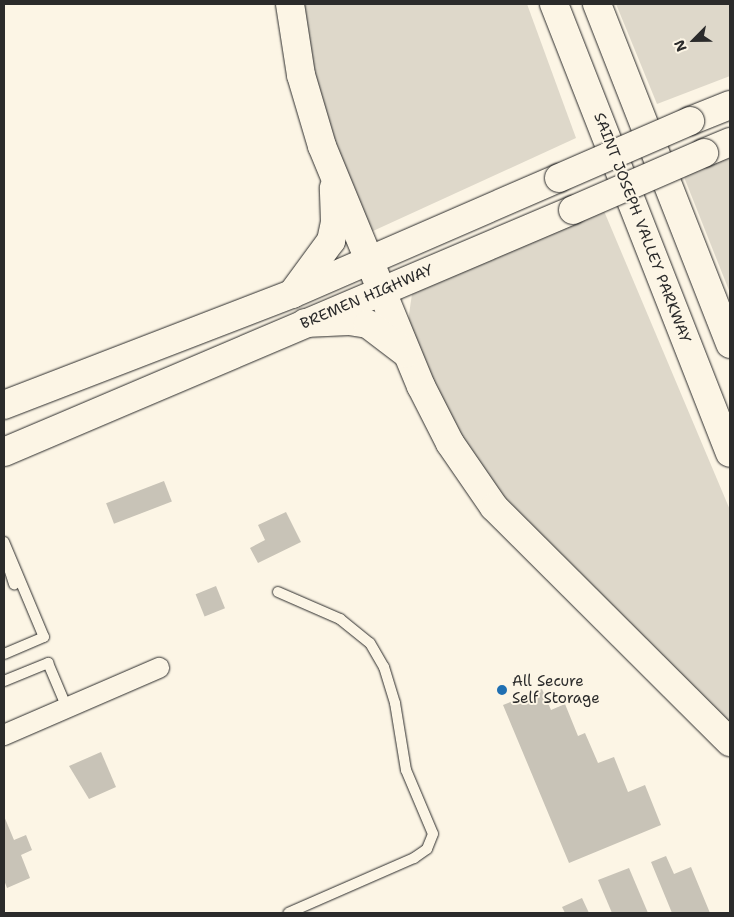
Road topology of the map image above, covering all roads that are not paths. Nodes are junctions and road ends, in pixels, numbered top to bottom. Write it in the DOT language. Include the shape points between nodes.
graph roads {
  1 [pos="290,4"];
  2 [pos="554,4"];
  3 [pos="597,4"];
  4 [pos="730,105"];
  5 [pos="730,142"];
  6 [pos="334,174"];
  7 [pos="370,260"];
  8 [pos="382,289"];
  9 [pos="292,294"];
  10 [pos="305,323"];
  11 [pos="730,344"];
  12 [pos="410,357"];
  13 [pos="4,406"];
  14 [pos="4,452"];
  15 [pos="730,452"];
  16 [pos="4,542"];
  17 [pos="4,548"];
  18 [pos="278,592"];
  19 [pos="39,625"];
  20 [pos="4,654"];
  21 [pos="159,668"];
  22 [pos="4,681"];
  23 [pos="66,708"];
  24 [pos="4,735"];
  25 [pos="730,742"];
  26 [pos="288,913"];
  1 -- 6 [label="main road" via="293,40 303,84"];
  2 -- 15 [label="main road, SAINT JOSEPH VALLEY PARKWAY"];
  3 -- 11 [label="main road"];
  4 -- 7 [label="main road, bridge"];
  5 -- 8 [label="main road, BREMEN HIGHWAY, bridge"];
  6 -- 7 [label="main road"];
  6 -- 9 [label="main road" via="335,222 331,241"];
  7 -- 8 [label="main road"];
  7 -- 9 [label="main road"];
  8 -- 10 [label="main road, BREMEN HIGHWAY"];
  8 -- 12 [label="main road"];
  9 -- 13 [label="main road"];
  10 -- 12 [label="main road" via="349,321 368,324"];
  10 -- 14 [label="main road, BREMEN HIGHWAY"];
  12 -- 25 [label="main road" via="450,443 494,507"];
  16 -- 19 [label="lane"];
  17 -- 19 [label="lane" via="6,565 27,615"];
  18 -- 26 [label="lane" via="340,619 370,643 384,667 406,770 433,834 427,849 414,858"];
  19 -- 20 [label="lane" via="44,637"];
  21 -- 23 [label="street"];
  22 -- 23 [label="lane" via="48,663"];
  23 -- 24 [label="street"];
}
